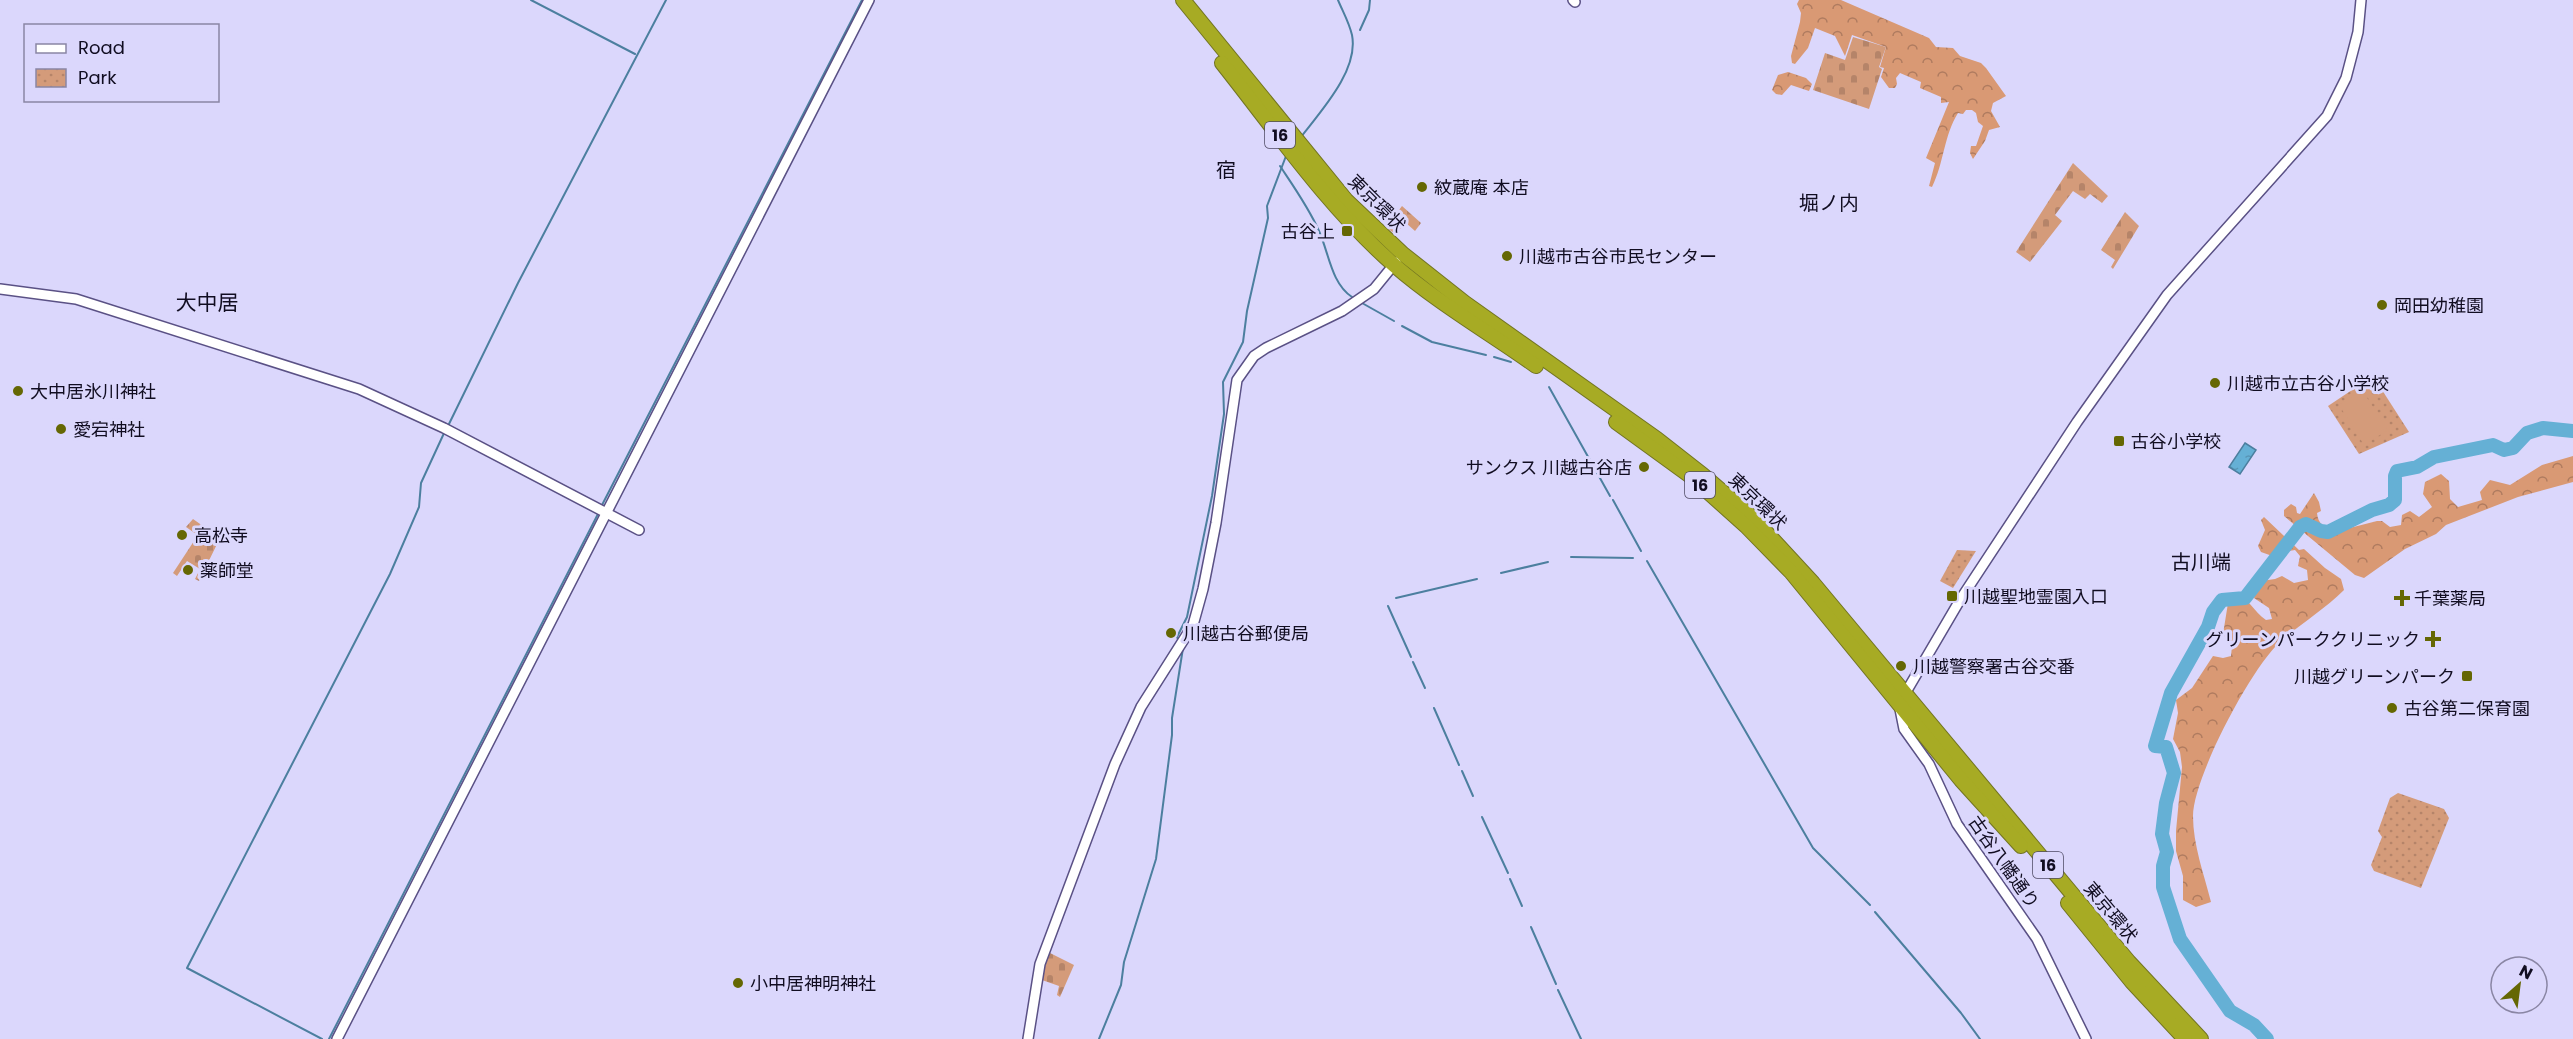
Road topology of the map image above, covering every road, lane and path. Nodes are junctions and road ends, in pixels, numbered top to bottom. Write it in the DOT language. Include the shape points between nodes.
graph roads {
  1 [pos="869,0"];
  2 [pos="1173,0"];
  3 [pos="1183,0"];
  4 [pos="2361,0"];
  5 [pos="1398,259"];
  6 [pos="0,289"];
  7 [pos="606,512"];
  8 [pos="639,530"];
  9 [pos="1902,699"];
  10 [pos="2193,1037"];
  11 [pos="337,1039"];
  12 [pos="1028,1039"];
  13 [pos="2086,1039"];
  1 -- 7 [label="street"];
  2 -- 5 [label="highway, 東京環状 / 16" via="1356,228"];
  3 -- 5 [label="highway, 東京環状 / 16"];
  4 -- 9 [label="street" via="2358,32 2346,78 2327,116 2167,295 2077,422 1960,600"];
  5 -- 9 [label="highway, 東京環状 / 16" via="1657,439 1753,518 1813,583"];
  5 -- 12 [label="street" via="1374,289 1342,311 1254,356 1237,381 1218,507 1193,625 1141,707 1113,769 1040,964"];
  6 -- 7 [label="street" via="76,299 359,389"];
  7 -- 8 [label="street"];
  7 -- 11 [label="street"];
  9 -- 10 [label="highway, 東京環状 / 16"];
  9 -- 13 [label="street, 古谷八幡通り" via="1904,729 1933,770 1958,824 2037,939"];
}
